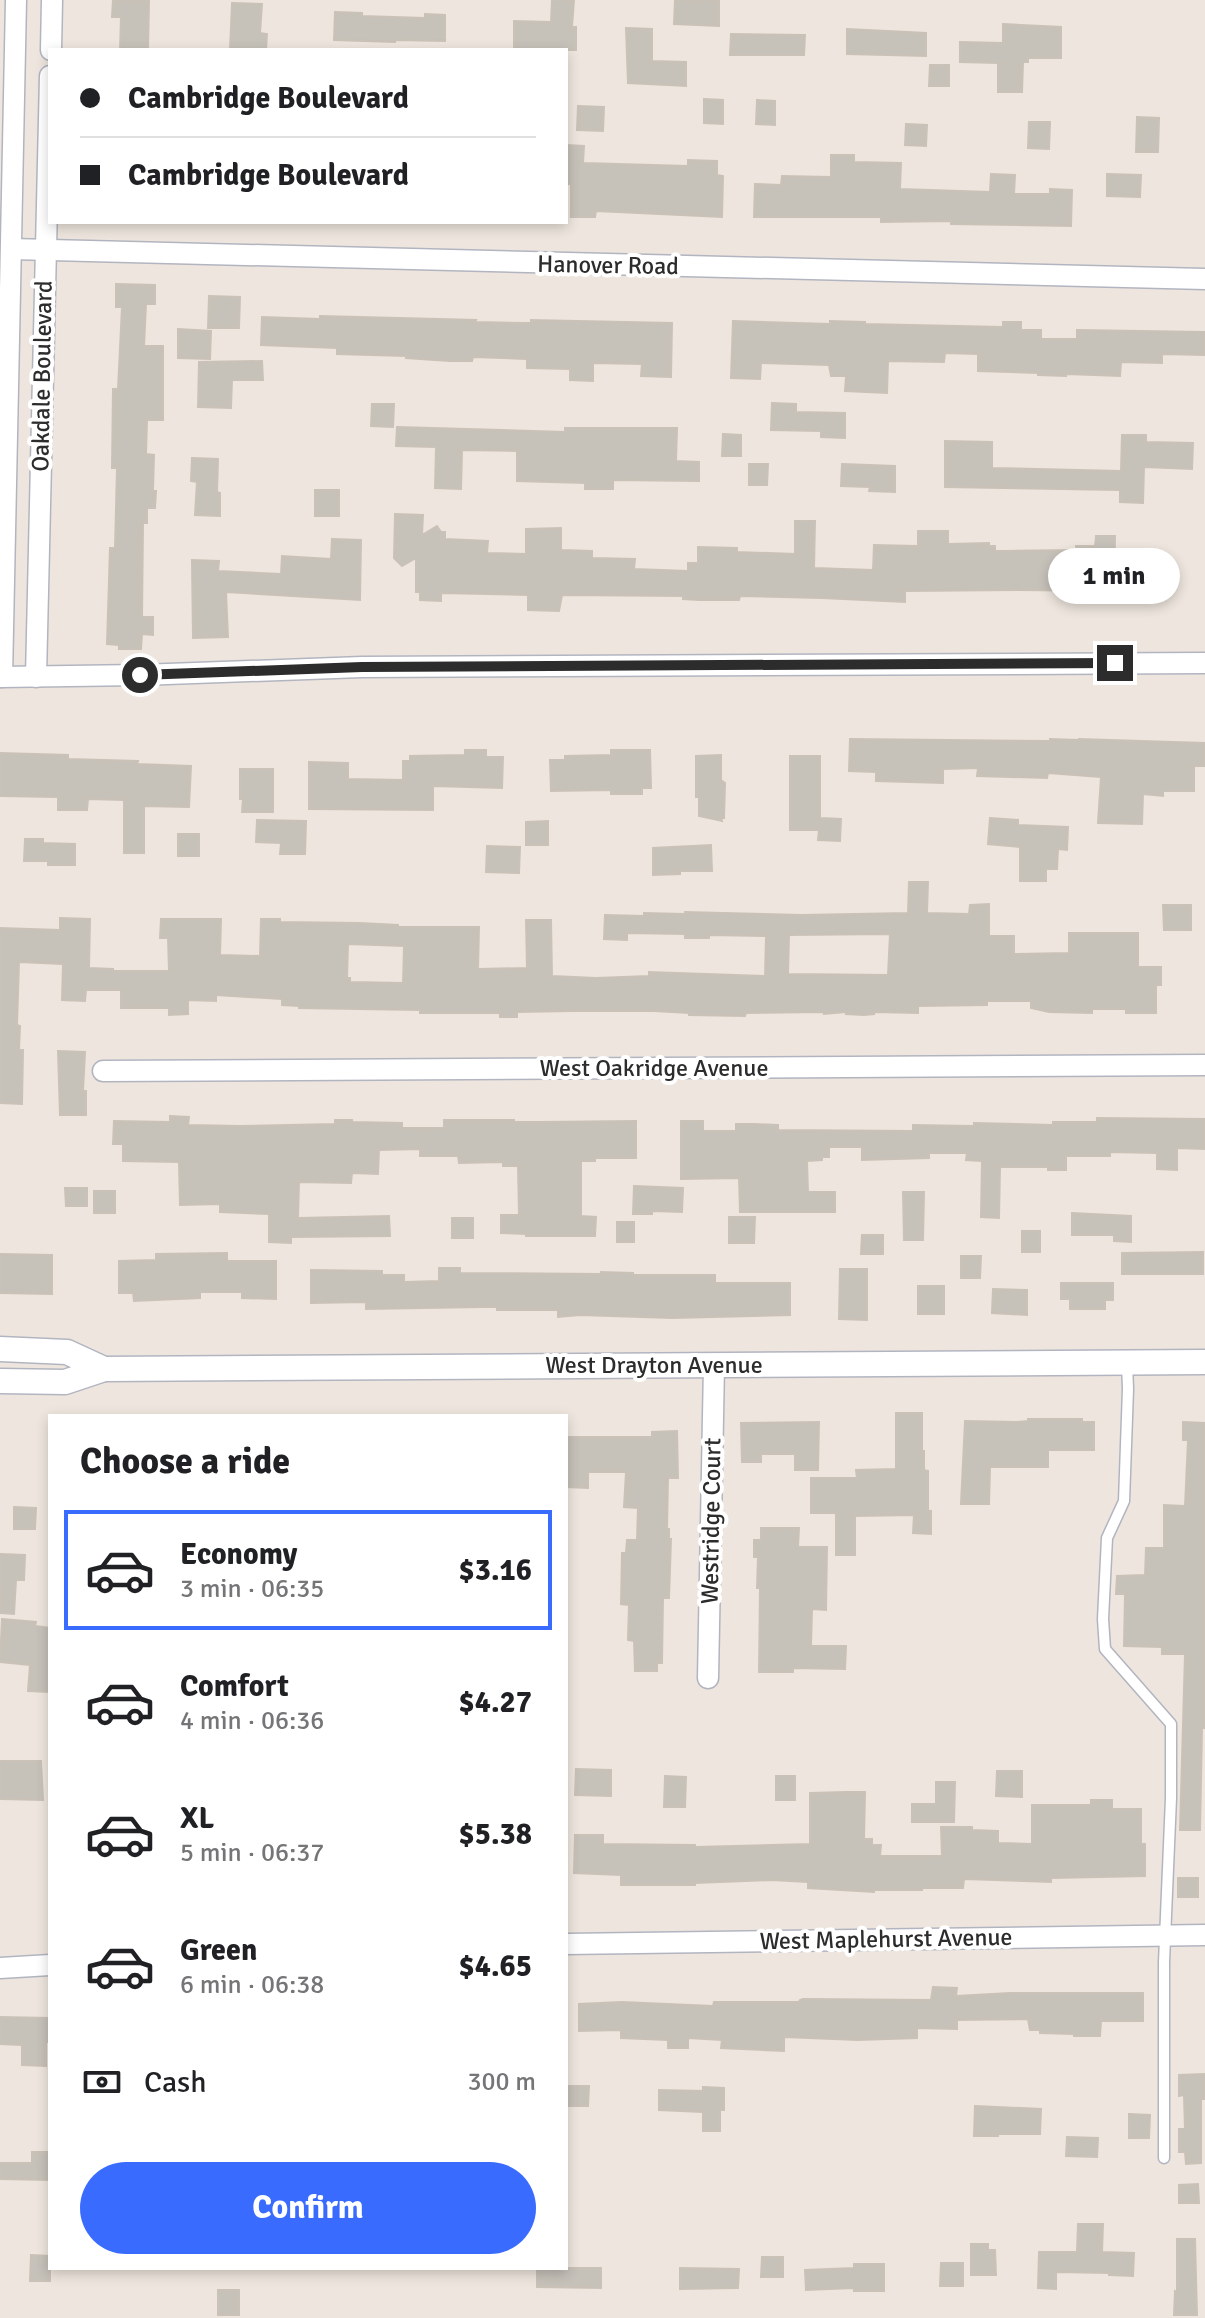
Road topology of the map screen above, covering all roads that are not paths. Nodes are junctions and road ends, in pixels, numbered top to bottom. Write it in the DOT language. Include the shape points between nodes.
graph roads {
  1 [pos="16,0"];
  2 [pos="52,0"];
  3 [pos="51,48"];
  4 [pos="48,146"];
  5 [pos="11,249"];
  6 [pos="45,250"];
  7 [pos="1205,279"];
  8 [pos="1205,663"];
  9 [pos="1,677"];
  10 [pos="36,677"];
  11 [pos="1205,1065"];
  12 [pos="103,1071"];
  13 [pos="0,1349"];
  14 [pos="1126,1362"];
  15 [pos="1205,1362"];
  16 [pos="714,1365"];
  17 [pos="104,1369"];
  18 [pos="0,1381"];
  19 [pos="708,1678"];
  20 [pos="1165,1935"];
  21 [pos="1205,1935"];
  22 [pos="568,1944"];
  23 [pos="48,1965"];
  24 [pos="0,1968"];
  25 [pos="1164,2158"];
  1 -- 5 [label="street, Oakdale Boulevard"];
  2 -- 3 [label="street"];
  4 -- 6 [label="street, Oakdale Boulevard"];
  5 -- 6 [label="street, Hanover Road"];
  5 -- 9 [label="street, Oakdale Boulevard"];
  6 -- 7 [label="street, Hanover Road"];
  6 -- 10 [label="street, Oakdale Boulevard"];
  8 -- 10 [label="street" via="378,667"];
  9 -- 10 [label="street"];
  11 -- 12 [label="street, West Oakridge Avenue"];
  13 -- 17 [label="street, West Drayton Avenue" via="67,1352"];
  14 -- 15 [label="street, West Drayton Avenue"];
  14 -- 16 [label="street, West Drayton Avenue"];
  14 -- 20 [label="lane" via="1124,1501 1107,1538 1105,1649 1171,1724"];
  16 -- 17 [label="street, West Drayton Avenue"];
  16 -- 19 [label="street, Westridge Court"];
  17 -- 18 [label="street, West Drayton Avenue" via="65,1382"];
  20 -- 21 [label="street, West Maplehurst Avenue"];
  20 -- 22 [label="street, West Maplehurst Avenue"];
  20 -- 25 [label="lane"];
  23 -- 24 [label="street"];
}
